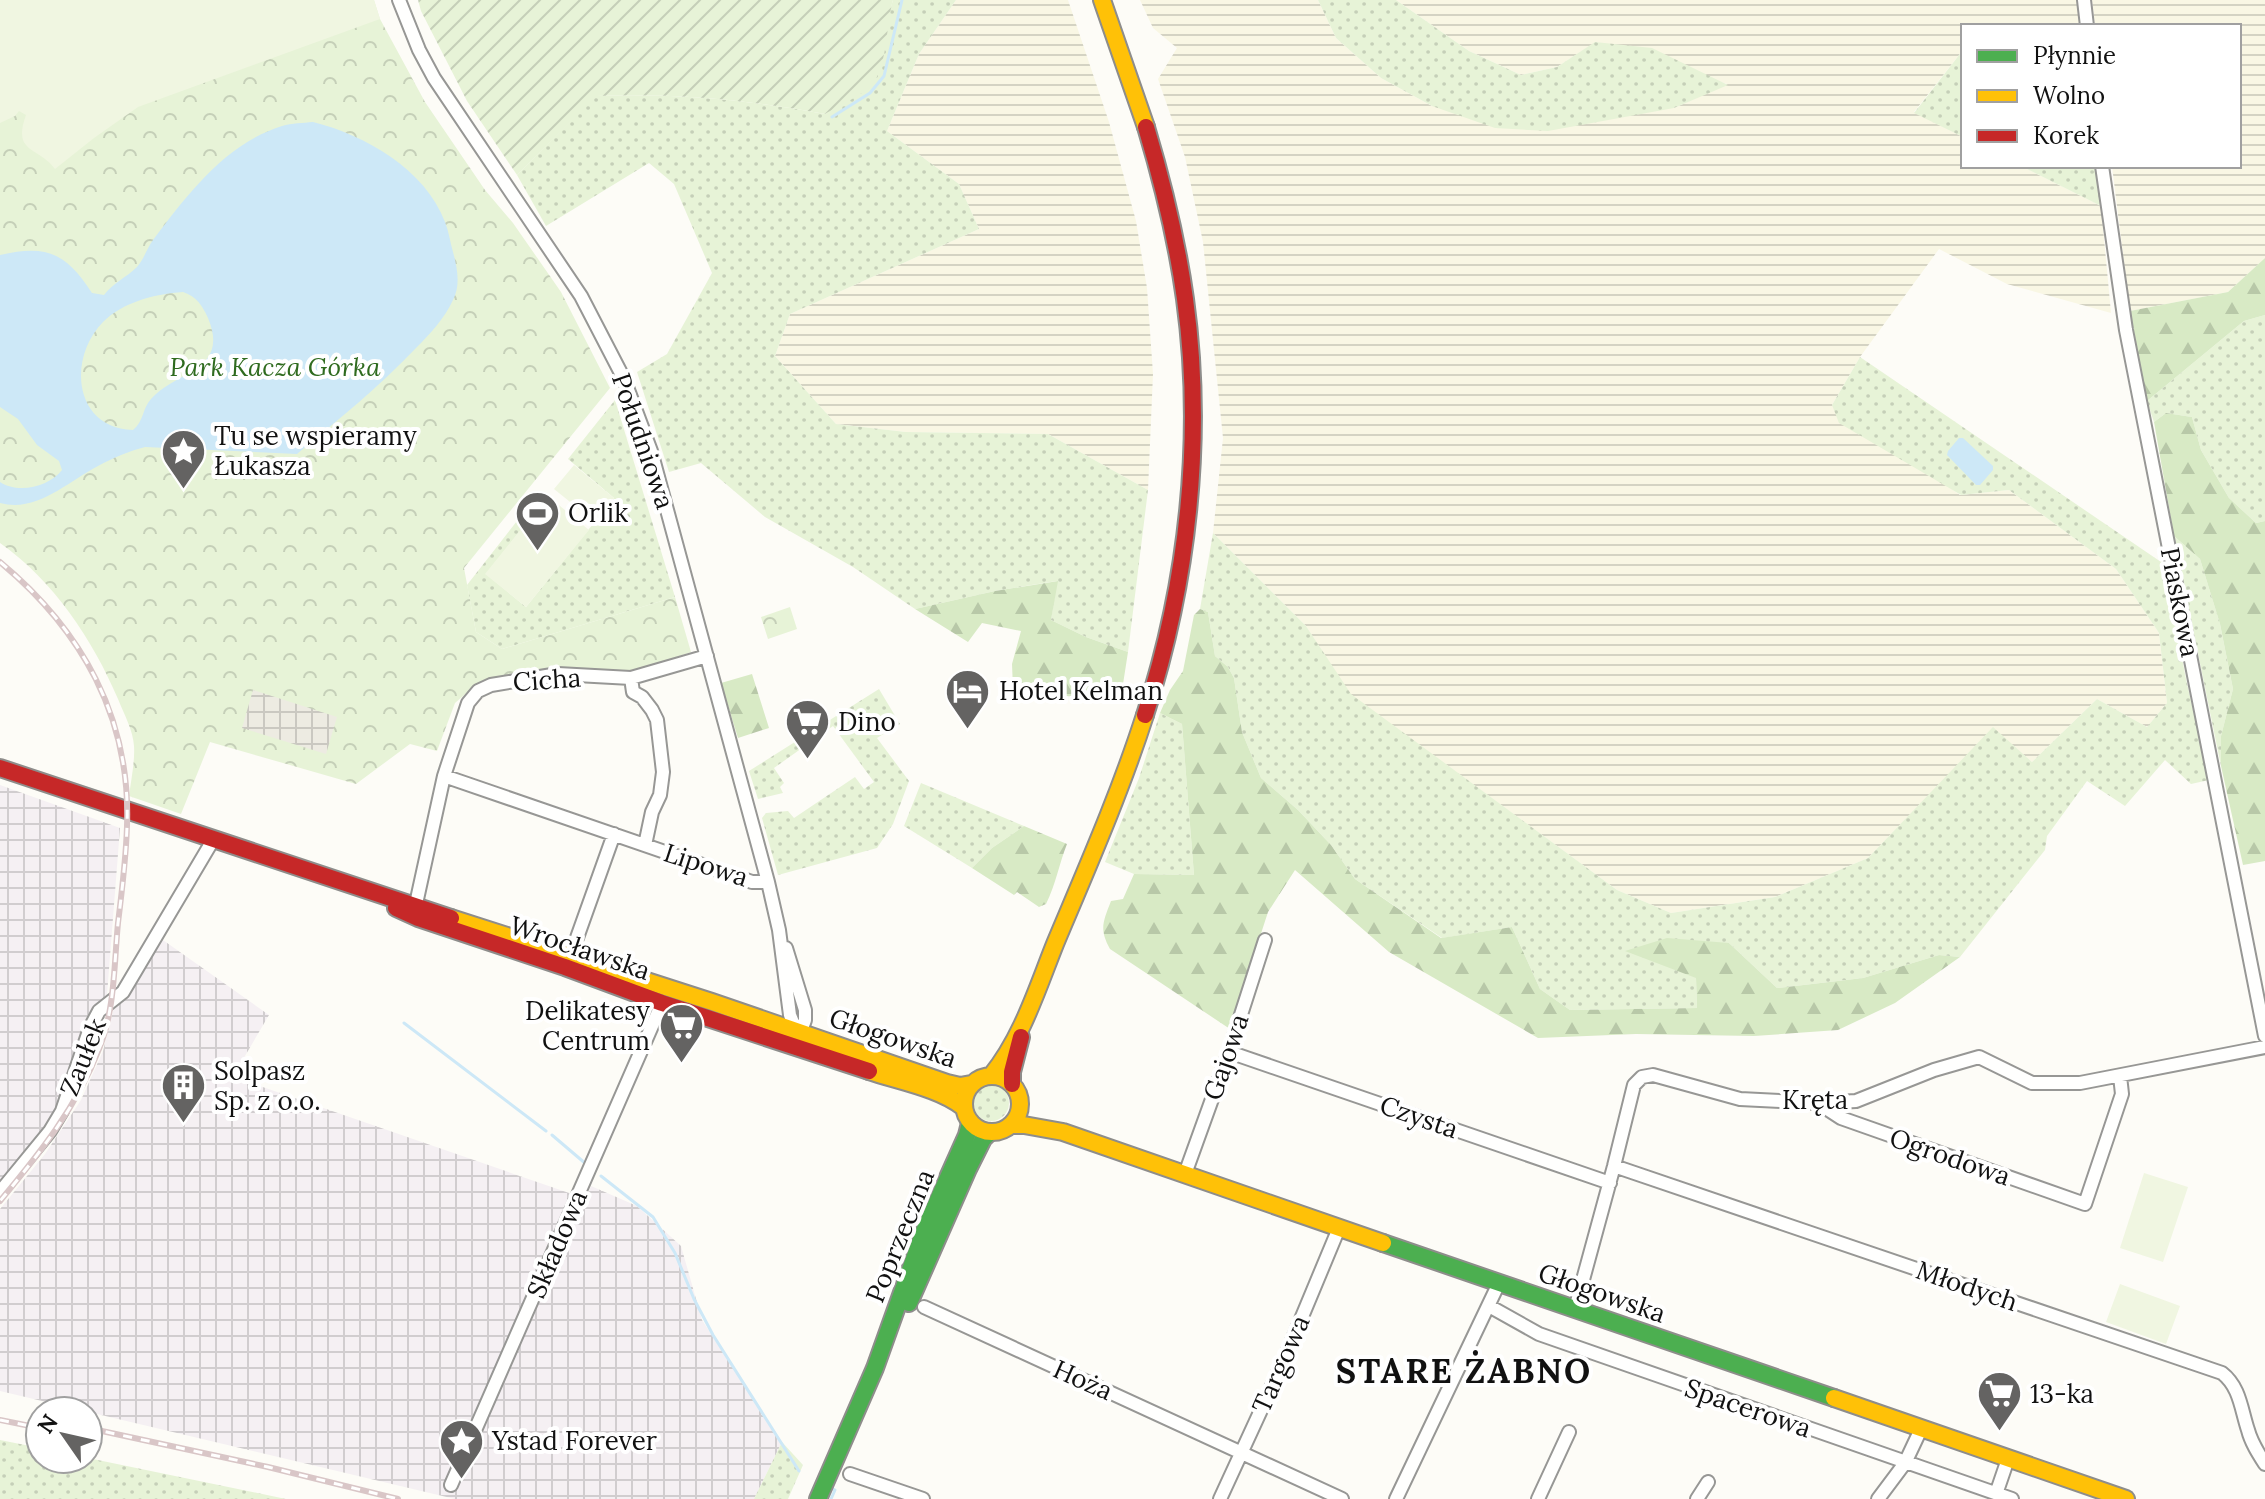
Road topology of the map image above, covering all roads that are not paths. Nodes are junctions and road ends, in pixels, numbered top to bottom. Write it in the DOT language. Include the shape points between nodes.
graph roads {
  1 [pos="399,0"];
  2 [pos="1102,0"];
  3 [pos="2084,0"];
  4 [pos="2087,24"];
  5 [pos="2102,168"];
  6 [pos="707,656"];
  7 [pos="631,678"];
  8 [pos="0,768"];
  9 [pos="444,776"];
  10 [pos="614,834"];
  11 [pos="213,840"];
  12 [pos="645,845"];
  13 [pos="768,882"];
  14 [pos="415,910"];
  15 [pos="779,930"];
  16 [pos="1265,940"];
  17 [pos="568,962"];
  18 [pos="654,984"];
  19 [pos="694,997"];
  20 [pos="662,1003"];
  21 [pos="789,1010"];
  22 [pos="771,1023"];
  23 [pos="1023,1024"];
  24 [pos="2265,1036"];
  25 [pos="798,1039"];
  26 [pos="2265,1047"];
  27 [pos="1229,1052"];
  28 [pos="991,1076"];
  29 [pos="2120,1076"];
  30 [pos="971,1084"];
  31 [pos="1012,1084"];
  32 [pos="1818,1103"];
  33 [pos="1020,1104"];
  34 [pos="966,1115"];
  35 [pos="1011,1125"];
  36 [pos="990,1132"];
  37 [pos="1063,1132"];
  38 [pos="1614,1166"];
  39 [pos="1185,1174"];
  40 [pos="1610,1183"];
  41 [pos="0,1192"];
  42 [pos="1339,1228"];
  43 [pos="1499,1283"];
  44 [pos="1489,1306"];
  45 [pos="924,1307"];
  46 [pos="1575,1309"];
  47 [pos="875,1368"];
  48 [pos="1921,1429"];
  49 [pos="1569,1432"];
  50 [pos="1242,1452"];
  51 [pos="2008,1459"];
  52 [pos="1905,1463"];
  53 [pos="2265,1464"];
  54 [pos="850,1474"];
  55 [pos="1708,1482"];
  56 [pos="451,1485"];
  57 [pos="2001,1497"];
  58 [pos="818,1499"];
  59 [pos="923,1499"];
  60 [pos="1220,1499"];
  61 [pos="1342,1499"];
  62 [pos="1396,1499"];
  63 [pos="1538,1499"];
  64 [pos="1697,1499"];
  65 [pos="1878,1499"];
  66 [pos="2126,1499"];
  1 -- 6 [label="street, Południowa" via="434,78 581,296 624,379 651,451"];
  2 -- 23 [label="street" via="1149,135 1178,252 1191,376 1190,481 1179,576 1149,702"];
  3 -- 4 [label="street"];
  5 -- 24 [label="street, Piaskowa" via="2126,330"];
  6 -- 7 [label="street, Cicha"];
  6 -- 13 [label="street, Południowa"];
  7 -- 9 [label="street, Cicha" via="558,674 478,691 468,703"];
  7 -- 12 [label="street, Lipowa" via="633,692 657,720 663,772"];
  8 -- 11 [label="street, Wrocławska"];
  9 -- 10 [label="street"];
  9 -- 14 [label="street, Cicha"];
  10 -- 12 [label="street, Lipowa"];
  10 -- 17 [label="street"];
  11 -- 14 [label="street, Wrocławska"];
  11 -- 41 [label="street, Zaułek" via="123,992 99,1011 50,1131"];
  12 -- 13 [label="street, Lipowa" via="752,882"];
  13 -- 15 [label="street, Południowa"];
  14 -- 17 [label="street, Wrocławska"];
  15 -- 21 [label="street, Południowa"];
  15 -- 25 [label="street, Południowa" via="805,1010"];
  16 -- 27 [label="street, Gajowa"];
  17 -- 18 [label="street, Wrocławska"];
  17 -- 20 [label="street, Wrocławska"];
  18 -- 19 [label="street, Wrocławska"];
  18 -- 20 [label="street"];
  19 -- 20 [label="street"];
  19 -- 22 [label="street, Wrocławska"];
  20 -- 25 [label="street, Wrocławska"];
  20 -- 56 [label="street, Składowa"];
  21 -- 22 [label="street"];
  21 -- 25 [label="street, Południowa"];
  22 -- 25 [label="street, Wrocławska"];
  23 -- 28 [label="street"];
  23 -- 31 [label="street"];
  25 -- 30 [label="street, Głogowska" via="947,1083"];
  25 -- 34 [label="street, Głogowska" via="954,1100"];
  26 -- 29 [label="street, Kręta"];
  27 -- 39 [label="street, Gajowa"];
  27 -- 40 [label="street, Czysta"];
  28 -- 30 [label="street"];
  28 -- 31 [label="street"];
  29 -- 32 [label="street, Kręta" via="2032,1083 1979,1057 1856,1101"];
  29 -- 32 [label="street, Ogrodowa" via="2122,1094 2085,1204 1841,1118"];
  30 -- 34 [label="street" via="964,1098"];
  31 -- 33 [label="street"];
  32 -- 38 [label="street, Kręta" via="1740,1099 1653,1075 1642,1077 1634,1085"];
  33 -- 35 [label="street"];
  33 -- 37 [label="street, Głogowska"];
  34 -- 36 [label="street"];
  34 -- 47 [label="street, Poprzeczna" via="967,1135 924,1231"];
  35 -- 36 [label="street"];
  35 -- 37 [label="street, Głogowska"];
  36 -- 47 [label="street, Poprzeczna"];
  37 -- 39 [label="street, Głogowska"];
  38 -- 40 [label="street, Kręta"];
  38 -- 53 [label="street, Młodych" via="2222,1373 2237,1390 2248,1433"];
  39 -- 42 [label="street, Głogowska"];
  40 -- 46 [label="street, Kręta"];
  42 -- 43 [label="street, Głogowska"];
  42 -- 50 [label="street, Targowa"];
  43 -- 44 [label="street"];
  43 -- 46 [label="street, Głogowska"];
  44 -- 52 [label="street, Spacerowa" via="1539,1334"];
  44 -- 62 [label="street"];
  45 -- 50 [label="street, Hoża"];
  46 -- 48 [label="street, Głogowska"];
  47 -- 58 [label="street, Poprzeczna"];
  48 -- 51 [label="street, Głogowska"];
  48 -- 52 [label="street"];
  49 -- 63 [label="street"];
  50 -- 60 [label="street, Targowa"];
  50 -- 61 [label="street, Hoża"];
  51 -- 57 [label="street"];
  51 -- 66 [label="street, Głogowska"];
  52 -- 57 [label="street, Spacerowa"];
  52 -- 65 [label="street"];
  54 -- 59 [label="street"];
  55 -- 64 [label="street"];
}
